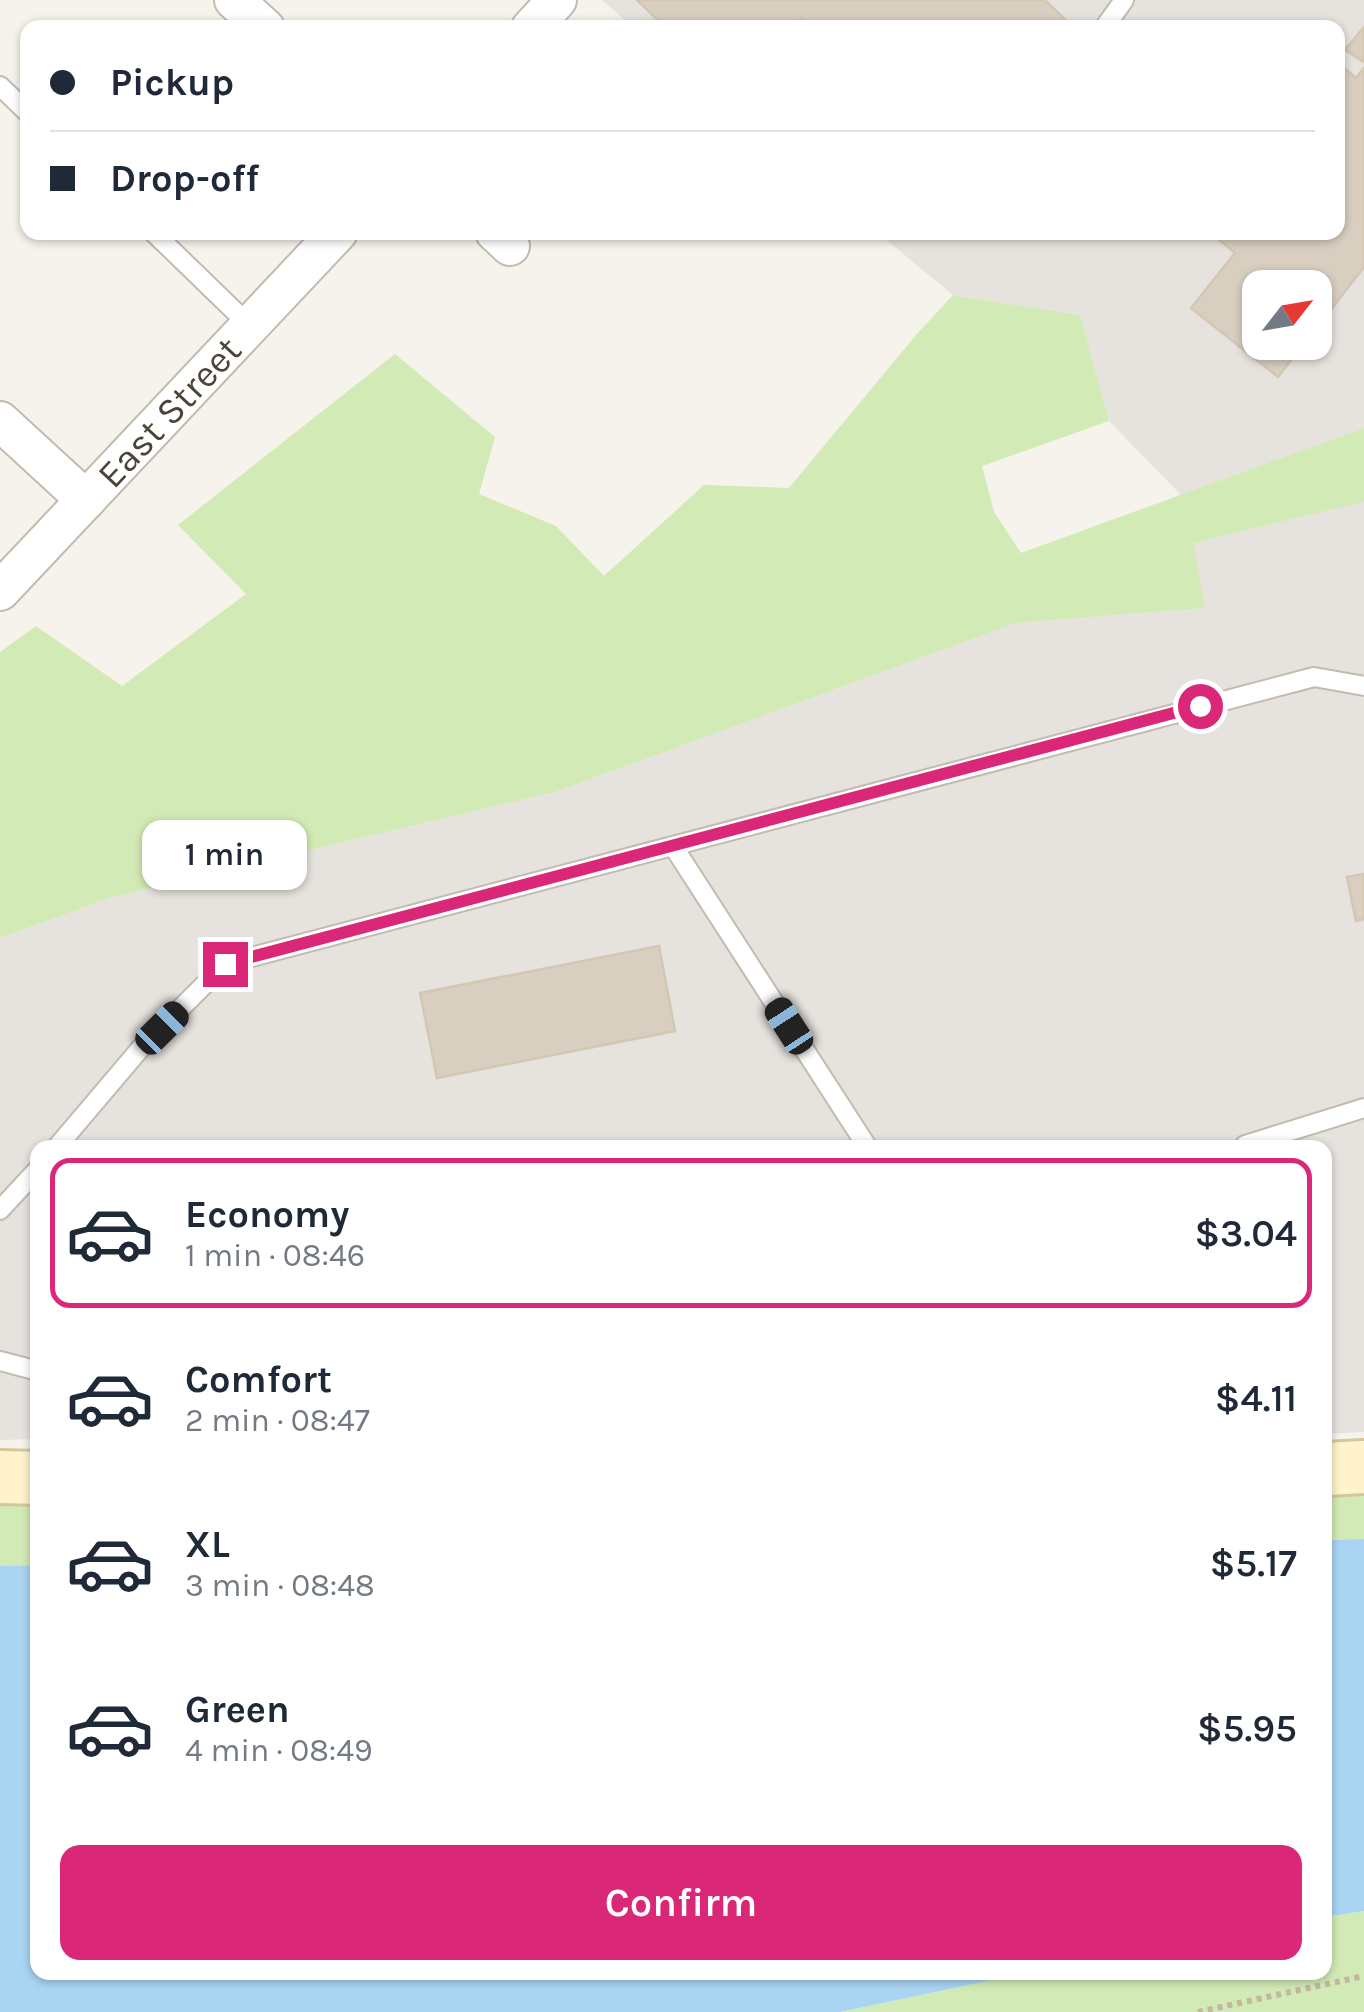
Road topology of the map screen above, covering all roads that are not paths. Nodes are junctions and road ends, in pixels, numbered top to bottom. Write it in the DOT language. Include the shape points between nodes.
graph roads {
  1 [pos="234,0"];
  2 [pos="557,0"];
  3 [pos="256,20"];
  4 [pos="538,20"];
  5 [pos="0,86"];
  6 [pos="20,105"];
  7 [pos="161,240"];
  8 [pos="331,240"];
  9 [pos="250,326"];
  10 [pos="0,421"];
  11 [pos="86,500"];
  12 [pos="0,592"];
  13 [pos="1364,686"];
  14 [pos="673,846"];
  15 [pos="1364,1108"];
  16 [pos="63,1140"];
  17 [pos="863,1140"];
  18 [pos="1264,1140"];
  19 [pos="30,1178"];
  20 [pos="0,1210"];
  21 [pos="0,1361"];
  22 [pos="30,1369"];
  23 [pos="1364,1467"];
  24 [pos="1332,1469"];
  25 [pos="0,1477"];
  26 [pos="30,1478"];
  1 -- 3 [label="street"];
  2 -- 4 [label="street"];
  5 -- 6 [label="lane"];
  7 -- 9 [label="lane"];
  8 -- 9 [label="street, East Street"];
  9 -- 11 [label="street, East Street"];
  10 -- 11 [label="street"];
  11 -- 12 [label="street, East Street"];
  13 -- 14 [label="lane" via="1314,676"];
  14 -- 16 [label="lane" via="225,964"];
  14 -- 17 [label="lane"];
  15 -- 18 [label="lane"];
  19 -- 20 [label="lane"];
  21 -- 22 [label="lane"];
  23 -- 24 [label="street"];
  25 -- 26 [label="street"];
}
